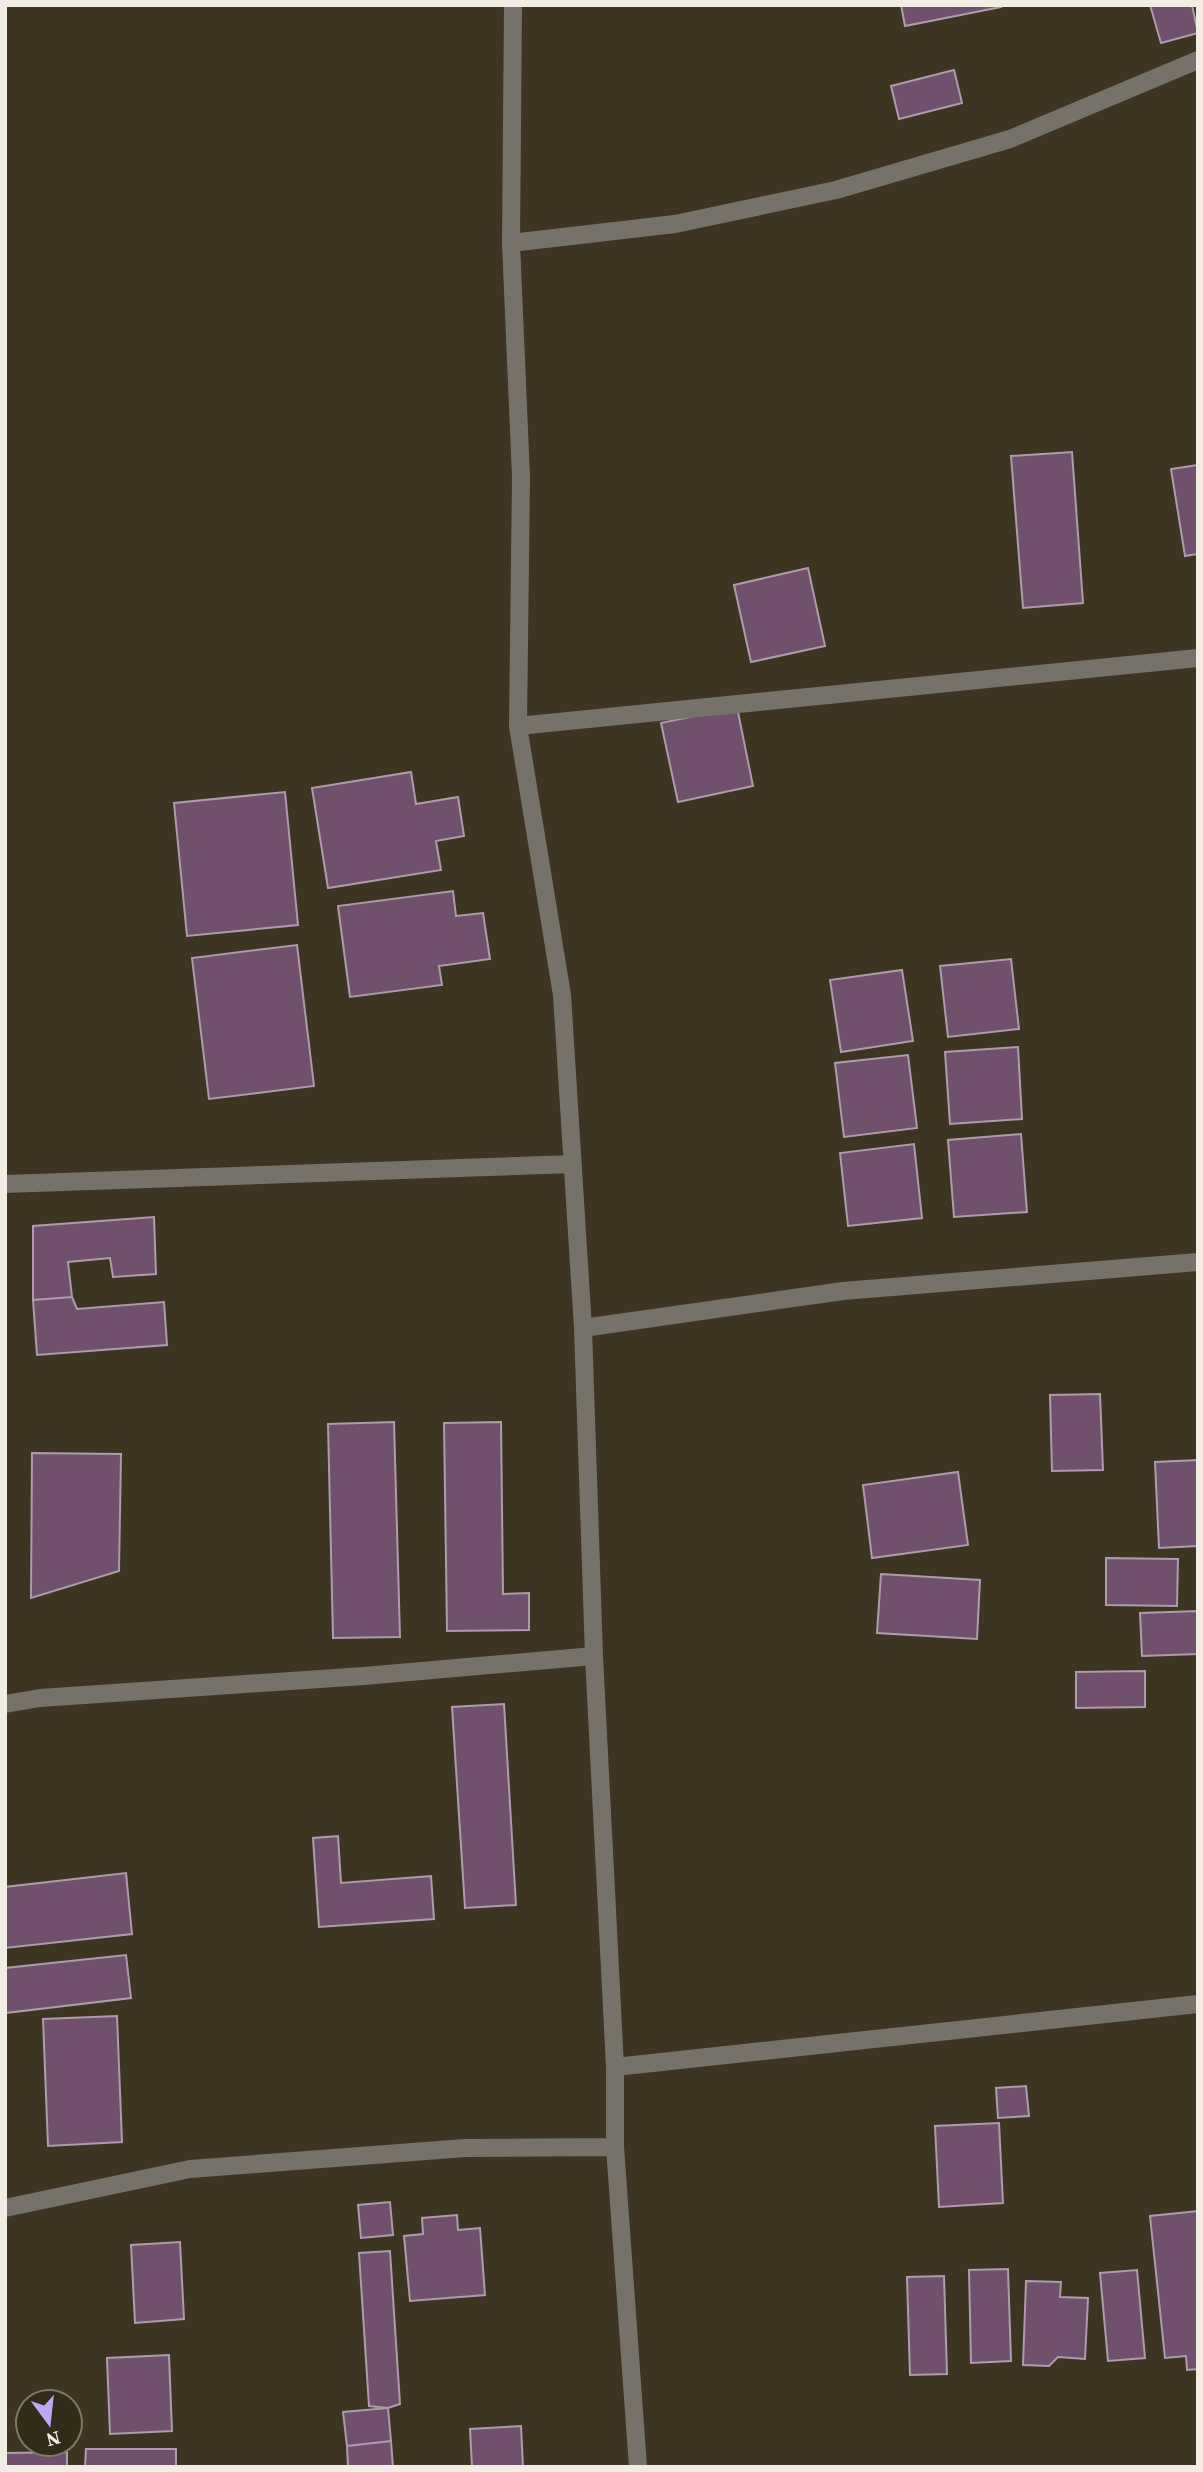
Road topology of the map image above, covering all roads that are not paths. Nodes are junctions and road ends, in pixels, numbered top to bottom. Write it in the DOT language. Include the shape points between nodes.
graph roads {
  1 [pos="513,5"];
  2 [pos="1198,60"];
  3 [pos="511,243"];
  4 [pos="1198,658"];
  5 [pos="518,726"];
  6 [pos="573,1164"];
  7 [pos="5,1184"];
  8 [pos="1198,1262"];
  9 [pos="583,1328"];
  10 [pos="594,1656"];
  11 [pos="5,1704"];
  12 [pos="1198,2004"];
  13 [pos="615,2067"];
  14 [pos="615,2147"];
  15 [pos="5,2208"];
  16 [pos="638,2467"];
  1 -- 3 [label="street"];
  2 -- 3 [label="street" via="1010,139 836,190 675,224"];
  3 -- 5 [label="street" via="521,477"];
  4 -- 5 [label="street"];
  5 -- 6 [label="street" via="562,995"];
  6 -- 7 [label="street"];
  6 -- 9 [label="street"];
  8 -- 9 [label="street" via="843,1291"];
  9 -- 10 [label="street"];
  10 -- 11 [label="street"];
  10 -- 13 [label="street"];
  12 -- 13 [label="street"];
  13 -- 14 [label="street"];
  14 -- 15 [label="street" via="465,2148 190,2169"];
  14 -- 16 [label="street"];
}
